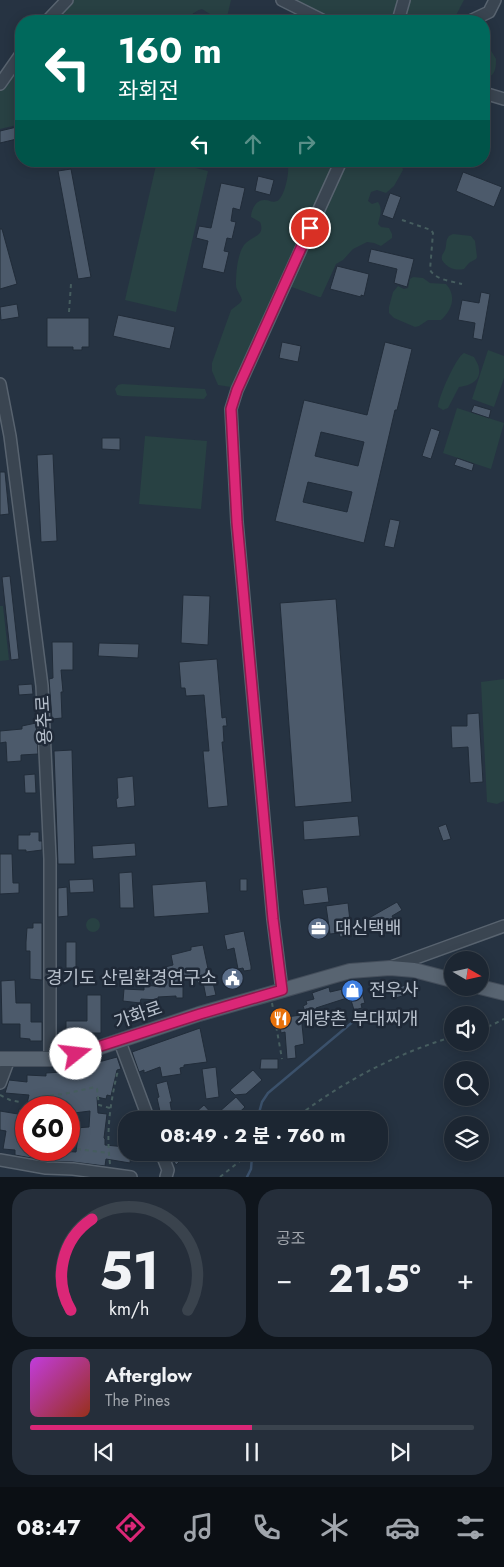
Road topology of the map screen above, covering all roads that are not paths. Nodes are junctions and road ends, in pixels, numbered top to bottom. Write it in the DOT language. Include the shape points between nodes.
graph roads {
  1 [pos="67,0"];
  2 [pos="282,0"];
  3 [pos="404,0"];
  4 [pos="495,0"];
  5 [pos="53,15"];
  6 [pos="312,15"];
  7 [pos="400,15"];
  8 [pos="483,15"];
  9 [pos="15,63"];
  10 [pos="0,84"];
  11 [pos="490,95"];
  12 [pos="504,99"];
  13 [pos="338,167"];
  14 [pos="0,384"];
  15 [pos="504,926"];
  16 [pos="390,968"];
  17 [pos="444,978"];
  18 [pos="489,989"];
  19 [pos="276,992"];
  20 [pos="504,993"];
  21 [pos="120,1042"];
  22 [pos="5,1059"];
  23 [pos="50,1059"];
  24 [pos="0,1083"];
  25 [pos="146,1111"];
  26 [pos="0,1160"];
  27 [pos="164,1161"];
  28 [pos="34,1166"];
  29 [pos="0,1170"];
  30 [pos="131,1177"];
  31 [pos="166,1177"];
  1 -- 5 [label="street"];
  2 -- 6 [label="street"];
  3 -- 7 [label="street"];
  4 -- 8 [label="street" via="489,12"];
  9 -- 10 [label="street"];
  11 -- 12 [label="street"];
  13 -- 19 [label="street" via="231,409 237,522 273,919"];
  14 -- 23 [label="street, 용추로" via="10,436 42,686 50,869"];
  15 -- 16 [label="street"];
  16 -- 17 [label="main road, 가화로"];
  16 -- 19 [label="main road, 가화로" via="350,971"];
  18 -- 20 [label="main road"];
  19 -- 21 [label="main road, 가화로"];
  21 -- 23 [label="main road, 가화로"];
  21 -- 25 [label="street"];
  22 -- 23 [label="main road, 가화로"];
  22 -- 24 [label="street"];
  26 -- 28 [label="street"];
  27 -- 31 [label="street" via="168,1170"];
  28 -- 29 [label="street"];
  28 -- 30 [label="street"];
}
